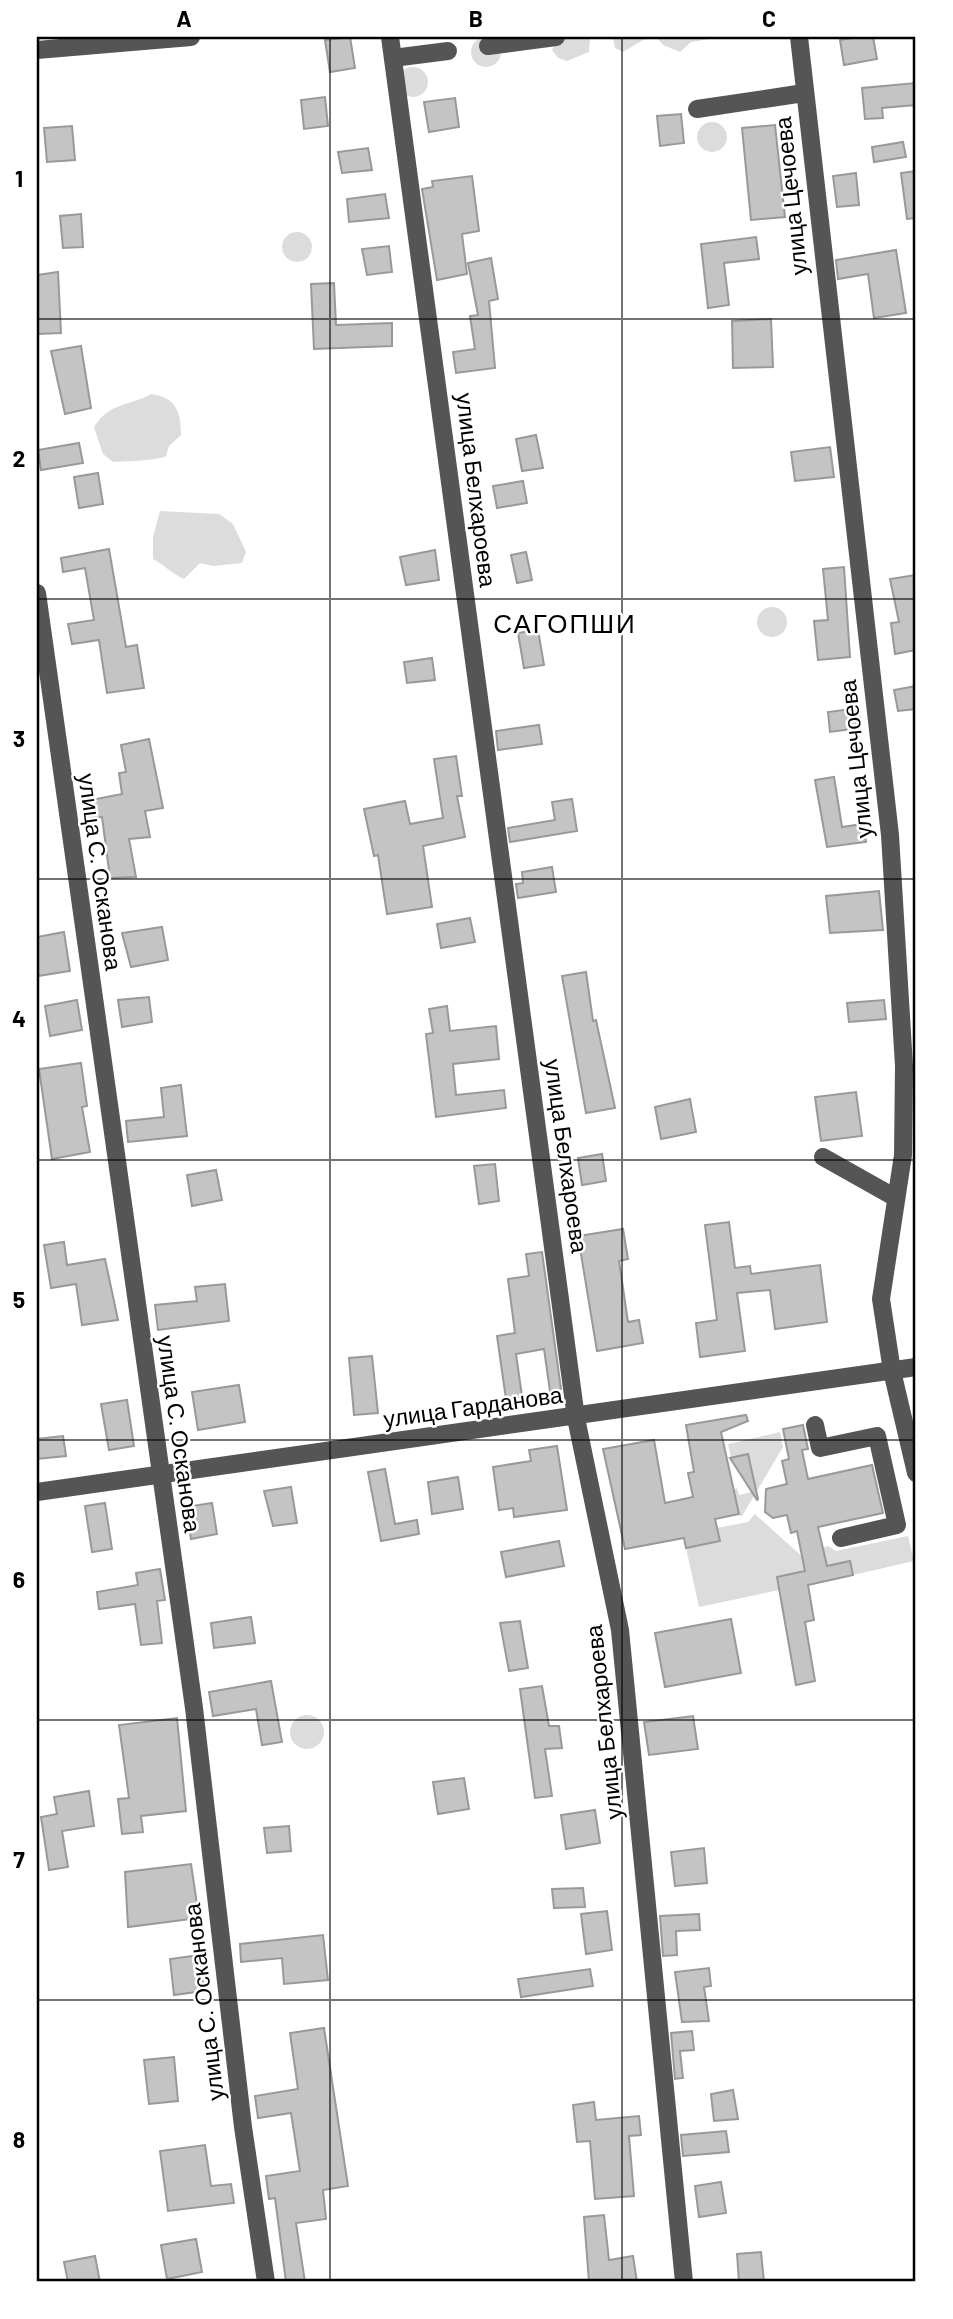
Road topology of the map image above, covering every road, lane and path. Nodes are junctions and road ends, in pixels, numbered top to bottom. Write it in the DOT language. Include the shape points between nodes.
graph roads {
  1 [pos="191,37"];
  2 [pos="390,37"];
  3 [pos="556,37"];
  4 [pos="799,37"];
  5 [pos="488,46"];
  6 [pos="37,50"];
  7 [pos="448,51"];
  8 [pos="393,58"];
  9 [pos="804,93"];
  10 [pos="697,109"];
  11 [pos="37,593"];
  12 [pos="910,1129"];
  13 [pos="823,1157"];
  14 [pos="896,1198"];
  15 [pos="916,1367"];
  16 [pos="892,1371"];
  17 [pos="576,1418"];
  18 [pos="815,1425"];
  19 [pos="916,1474"];
  20 [pos="159,1476"];
  21 [pos="37,1492"];
  22 [pos="841,1538"];
  23 [pos="266,2282"];
  24 [pos="684,2282"];
  1 -- 6 [label="street"];
  2 -- 8 [label="street, улица Белхароева"];
  3 -- 5 [label="street"];
  4 -- 9 [label="street, улица Цечоева"];
  7 -- 8 [label="street"];
  8 -- 17 [label="street, улица Белхароева"];
  9 -- 10 [label="street"];
  9 -- 12 [label="street, улица Цечоева" via="890,835"];
  11 -- 20 [label="street, улица С. Осканова"];
  12 -- 14 [label="street, улица Цечоева"];
  13 -- 14 [label="street"];
  14 -- 16 [label="street, улица Цечоева" via="881,1299"];
  15 -- 16 [label="street, улица Гарданова"];
  16 -- 17 [label="street, улица Гарданова"];
  16 -- 19 [label="street, улица Цечоева"];
  17 -- 20 [label="street, улица Гарданова"];
  17 -- 24 [label="street, улица Белхароева" via="620,1630"];
  18 -- 22 [label="street" via="820,1448 877,1436 901,1524"];
  20 -- 21 [label="street, улица Гарданова"];
  20 -- 23 [label="street, улица С. Осканова" via="194,1708 243,2127"];
}
